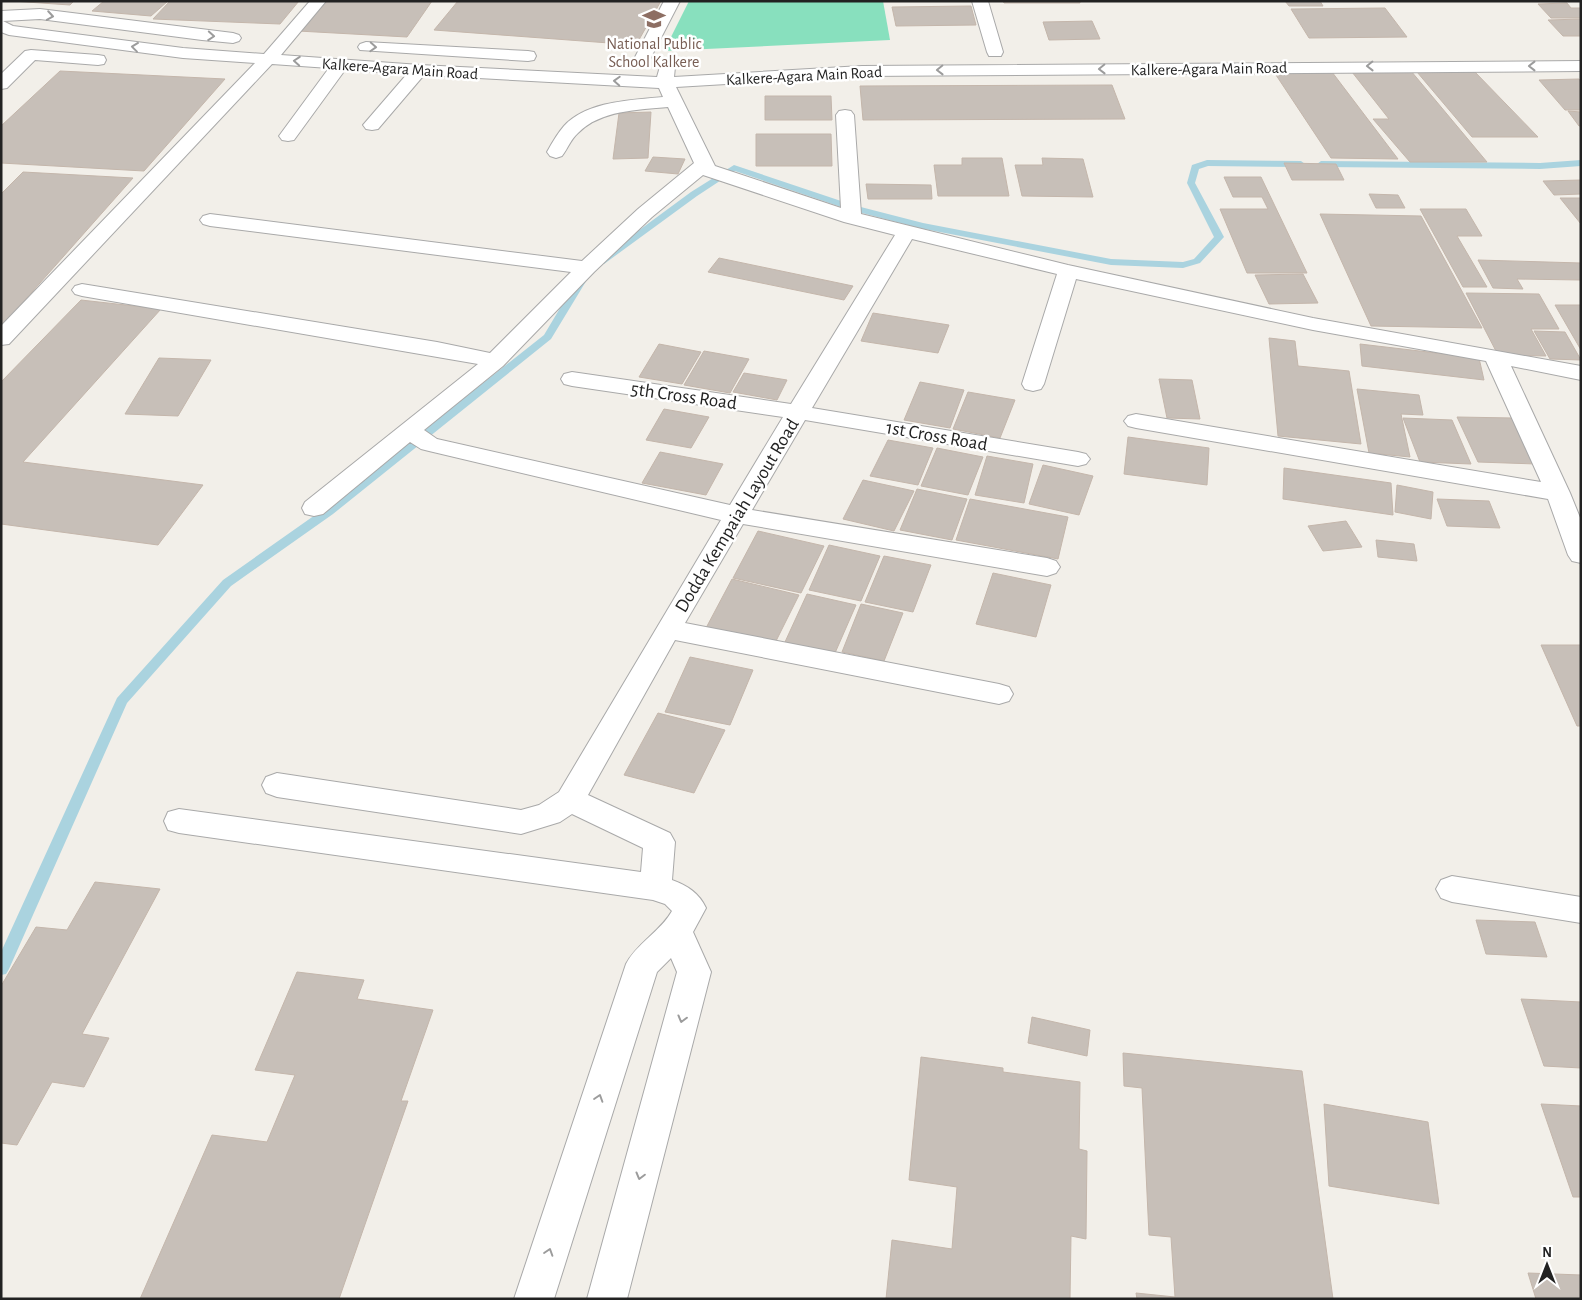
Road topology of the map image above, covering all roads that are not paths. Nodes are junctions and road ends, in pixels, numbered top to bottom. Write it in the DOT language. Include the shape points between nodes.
graph roads {
  1 [pos="318,1"];
  2 [pos="672,1"];
  3 [pos="980,1"];
  4 [pos="88,7"];
  5 [pos="1,16"];
  6 [pos="73,19"];
  7 [pos="1,25"];
  8 [pos="55,37"];
  9 [pos="248,39"];
  10 [pos="266,40"];
  11 [pos="285,41"];
  12 [pos="302,43"];
  13 [pos="347,46"];
  14 [pos="995,52"];
  15 [pos="1015,52"];
  16 [pos="976,53"];
  17 [pos="31,55"];
  18 [pos="542,57"];
  19 [pos="118,62"];
  20 [pos="620,62"];
  21 [pos="640,63"];
  22 [pos="148,64"];
  23 [pos="342,64"];
  24 [pos="686,64"];
  25 [pos="668,65"];
  26 [pos="260,66"];
  27 [pos="1581,66"];
  28 [pos="420,70"];
  29 [pos="1,84"];
  30 [pos="665,84"];
  31 [pos="673,101"];
  32 [pos="845,115"];
  33 [pos="372,125"];
  34 [pos="288,136"];
  35 [pos="556,152"];
  36 [pos="713,171"];
  37 [pos="850,209"];
  38 [pos="210,220"];
  39 [pos="906,232"];
  40 [pos="587,268"];
  41 [pos="1068,271"];
  42 [pos="82,290"];
  43 [pos="1,339"];
  44 [pos="1495,356"];
  45 [pos="495,361"];
  46 [pos="1581,373"];
  47 [pos="572,379"];
  48 [pos="1033,384"];
  49 [pos="797,412"];
  50 [pos="1136,421"];
  51 [pos="417,437"];
  52 [pos="1078,459"];
  53 [pos="1558,493"];
  54 [pos="314,508"];
  55 [pos="736,515"];
  56 [pos="1581,555"];
  57 [pos="1047,568"];
  58 [pos="668,629"];
  59 [pos="999,694"];
  60 [pos="277,785"];
  61 [pos="570,800"];
  62 [pos="179,820"];
  63 [pos="656,887"];
  64 [pos="1452,889"];
  65 [pos="1581,910"];
  66 [pos="677,932"];
  67 [pos="534,1299"];
  68 [pos="607,1299"];
  1 -- 11 [label="street"];
  2 -- 21 [label="street"];
  3 -- 14 [label="street"];
  4 -- 6 [label="street"];
  5 -- 6 [label="street, one-way" via="40,14"];
  6 -- 9 [label="street, one-way"];
  7 -- 8 [label="street, Kalkere-Agara Main Road" via="8,30"];
  8 -- 17 [label="street"];
  26 -- 8 [label="street, Kalkere-Agara Main Road, one-way"];
  10 -- 11 [label="street, Kalkere-Agara Main Road"];
  11 -- 12 [label="street, Kalkere-Agara Main Road"];
  11 -- 26 [label="street"];
  13 -- 18 [label="street, Kalkere-Agara Main Road, one-way"];
  14 -- 15 [label="street"];
  14 -- 16 [label="street"];
  17 -- 19 [label="street"];
  17 -- 29 [label="street"];
  20 -- 21 [label="street"];
  21 -- 25 [label="street"];
  22 -- 26 [label="street"];
  23 -- 26 [label="street, Kalkere-Agara Main Road, one-way"];
  23 -- 28 [label="street, Kalkere-Agara Main Road"];
  23 -- 34 [label="street"];
  24 -- 25 [label="street"];
  25 -- 30 [label="street"];
  26 -- 43 [label="street"];
  27 -- 30 [label="street, Kalkere-Agara Main Road, one-way" via="862,71"];
  30 -- 28 [label="street, Kalkere-Agara Main Road, one-way"];
  28 -- 33 [label="street"];
  30 -- 31 [label="street"];
  31 -- 35 [label="street" via="597,113 583,119 571,128"];
  31 -- 36 [label="street"];
  32 -- 37 [label="street"];
  36 -- 37 [label="street"];
  36 -- 40 [label="street" via="645,213"];
  37 -- 39 [label="street"];
  38 -- 40 [label="street"];
  39 -- 41 [label="street"];
  39 -- 49 [label="street, Dodda Kempaiah Layout Road"];
  40 -- 45 [label="street"];
  41 -- 44 [label="street" via="1313,324"];
  41 -- 48 [label="street"];
  42 -- 45 [label="street"];
  44 -- 46 [label="street"];
  44 -- 53 [label="street"];
  45 -- 51 [label="street"];
  47 -- 49 [label="street, 5th Cross Road"];
  49 -- 52 [label="street, 1st Cross Road"];
  49 -- 55 [label="street, Dodda Kempaiah Layout Road"];
  50 -- 53 [label="street"];
  51 -- 54 [label="street"];
  51 -- 55 [label="street"];
  53 -- 56 [label="street"];
  55 -- 57 [label="street"];
  55 -- 58 [label="street, Dodda Kempaiah Layout Road"];
  58 -- 59 [label="street"];
  58 -- 61 [label="street, Dodda Kempaiah Layout Road"];
  60 -- 61 [label="street" via="521,822 549,814"];
  61 -- 63 [label="street" via="659,842"];
  62 -- 63 [label="street"];
  63 -- 66 [label="street" via="676,895 690,908"];
  64 -- 65 [label="street"];
  67 -- 66 [label="street, one-way" via="643,964"];
  66 -- 68 [label="street, one-way" via="694,972"];
}
